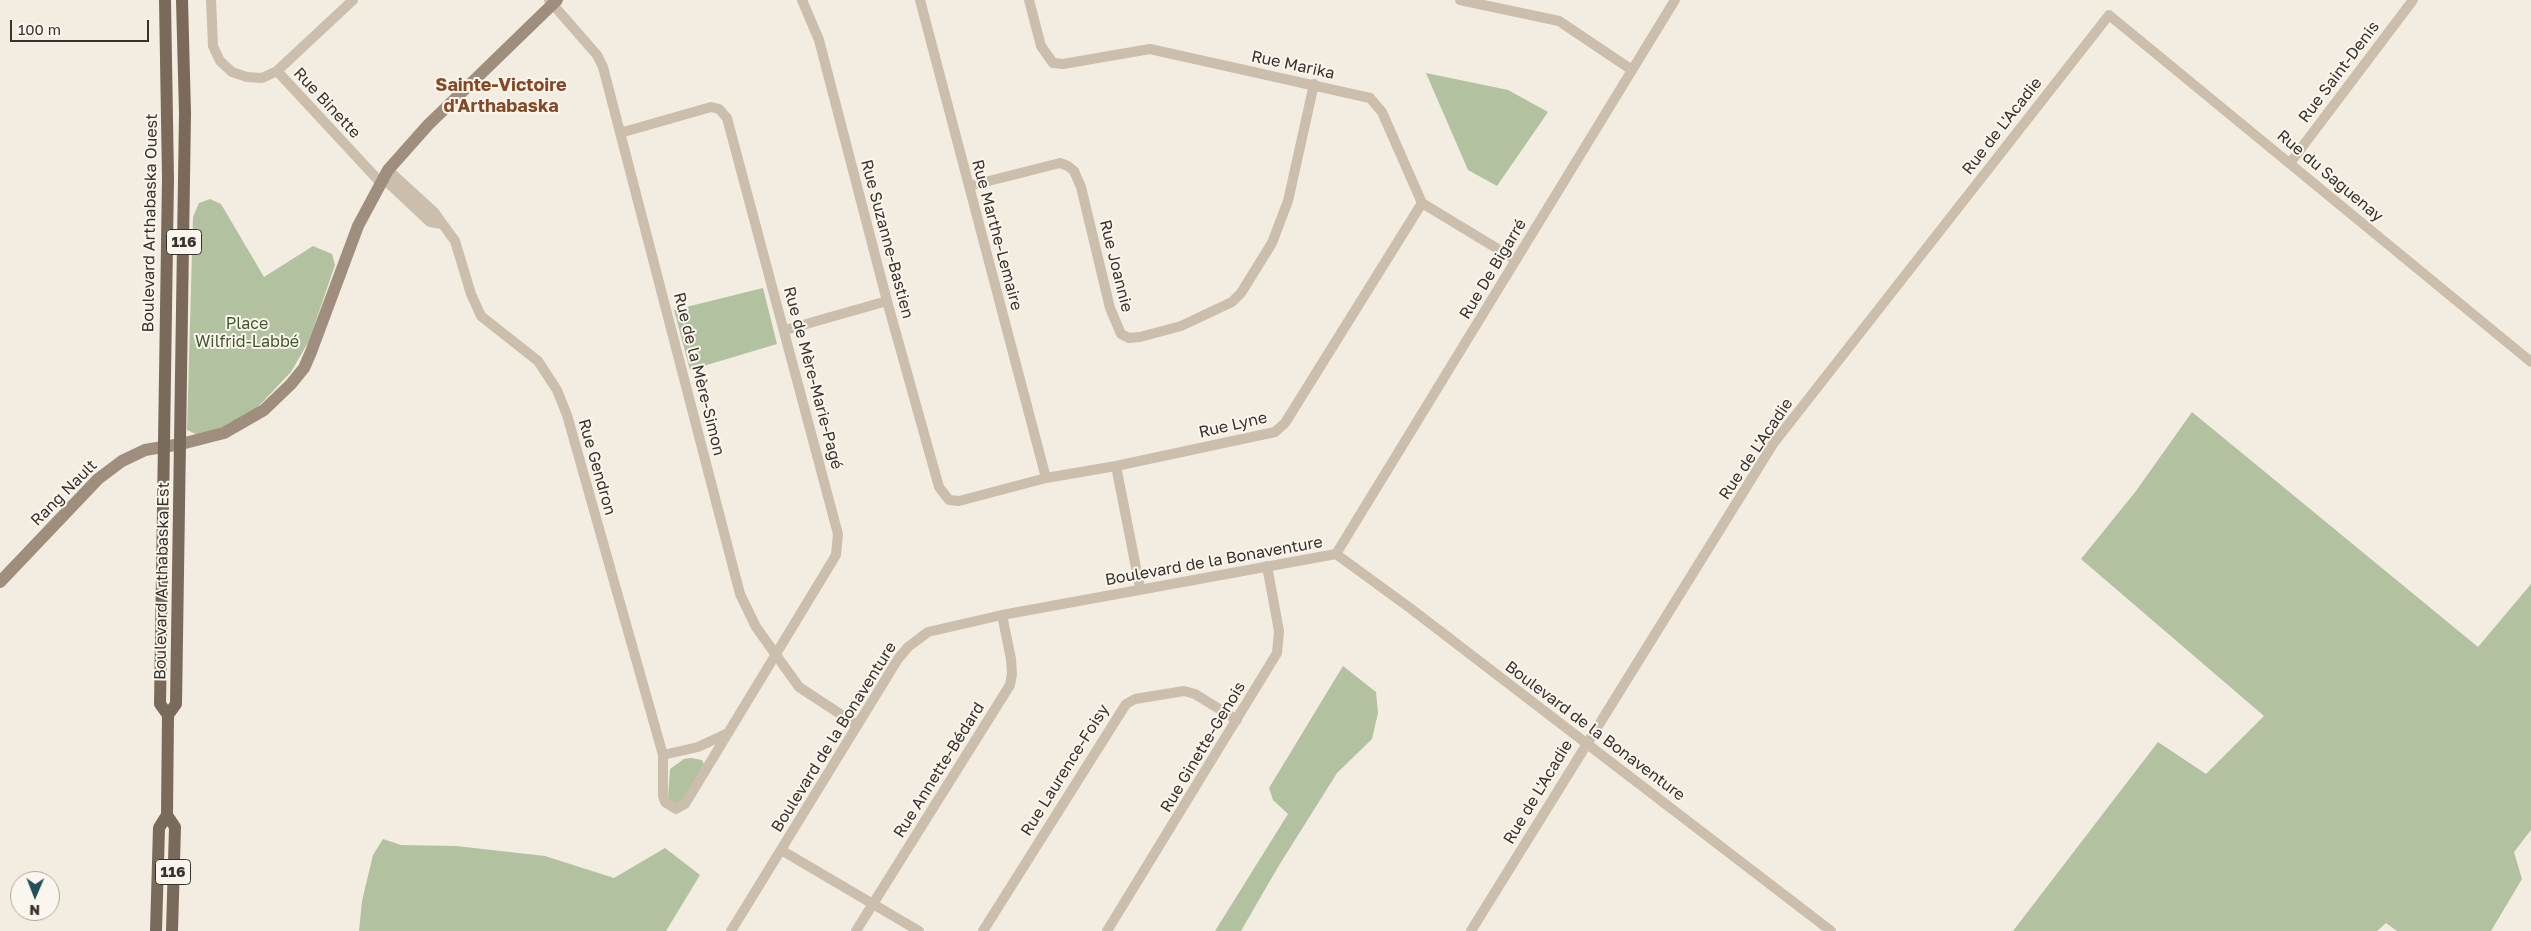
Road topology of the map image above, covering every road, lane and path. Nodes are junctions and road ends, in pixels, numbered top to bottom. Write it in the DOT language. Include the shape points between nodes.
graph roads {
  1 [pos="165,0"];
  2 [pos="182,0"];
  3 [pos="211,0"];
  4 [pos="353,0"];
  5 [pos="802,0"];
  6 [pos="920,0"];
  7 [pos="1029,0"];
  8 [pos="1460,0"];
  9 [pos="1675,0"];
  10 [pos="2413,0"];
  11 [pos="552,2"];
  12 [pos="343,4"];
  13 [pos="2109,15"];
  14 [pos="1632,70"];
  15 [pos="277,71"];
  16 [pos="1314,84"];
  17 [pos="620,133"];
  18 [pos="2290,163"];
  19 [pos="384,177"];
  20 [pos="969,186"];
  21 [pos="1422,203"];
  22 [pos="1516,260"];
  23 [pos="887,302"];
  24 [pos="785,330"];
  25 [pos="2531,362"];
  26 [pos="181,444"];
  27 [pos="164,447"];
  28 [pos="1116,466"];
  29 [pos="1046,478"];
  30 [pos="939,487"];
  31 [pos="1336,554"];
  32 [pos="1267,566"];
  33 [pos="0,582"];
  34 [pos="1140,588"];
  35 [pos="1002,615"];
  36 [pos="775,656"];
  37 [pos="168,715"];
  38 [pos="1237,720"];
  39 [pos="857,725"];
  40 [pos="727,734"];
  41 [pos="1585,743"];
  42 [pos="663,755"];
  43 [pos="167,815"];
  44 [pos="781,850"];
  45 [pos="872,903"];
  46 [pos="156,931"];
  47 [pos="172,931"];
  48 [pos="731,931"];
  49 [pos="856,931"];
  50 [pos="919,931"];
  51 [pos="982,931"];
  52 [pos="1107,931"];
  53 [pos="1471,931"];
  54 [pos="1831,931"];
  1 -- 27 [label="main road, Boulevard Arthabaska Ouest / 116" via="168,149"];
  2 -- 26 [label="main road, Boulevard Arthabaska Ouest / 116" via="185,113"];
  3 -- 15 [label="street, Rue Binette" via="213,46 220,61 232,72 248,78 262,78"];
  4 -- 12 [label="street"];
  5 -- 23 [label="street, Rue Suzanne-Bastien" via="819,40"];
  6 -- 20 [label="street, Rue Marthe-Lemaire"];
  7 -- 16 [label="street, Rue Marika" via="1041,46 1053,63 1150,50"];
  8 -- 14 [label="street" via="1559,21"];
  9 -- 14 [label="street, Rue De Bigarré"];
  10 -- 18 [label="street, Rue Saint-Denis"];
  11 -- 17 [label="street, Rue de la Mère-Simon" via="597,55"];
  11 -- 19 [label="street, Rang Nault" via="428,125"];
  12 -- 15 [label="street"];
  13 -- 18 [label="street, Rue du Saguenay"];
  13 -- 41 [label="street, Rue de L'Acadie" via="1773,444"];
  14 -- 22 [label="street, Rue De Bigarré"];
  15 -- 19 [label="street, Rue Binette"];
  16 -- 20 [label="street, Rue Joannie" via="1288,201 1272,243 1232,302 1181,326 1140,337 1129,338 1121,334 1110,308 1081,187 1068,166 1060,163"];
  16 -- 21 [label="street, Rue Marika" via="1363,95 1377,105"];
  17 -- 24 [label="street, Rue de Mère-Marie-Pagé" via="711,107 719,109 727,118"];
  17 -- 36 [label="street, Rue de la Mère-Simon" via="740,594"];
  18 -- 25 [label="street, Rue du Saguenay"];
  19 -- 26 [label="street, Rang Nault" via="358,226 311,352 291,384 264,410 241,425"];
  19 -- 42 [label="street, Rue Gendron" via="434,212 455,241 480,316 538,361 557,390"];
  20 -- 29 [label="street, Rue Marthe-Lemaire"];
  21 -- 22 [label="street"];
  21 -- 28 [label="street, Rue Lyne" via="1285,423 1275,432"];
  22 -- 31 [label="street, Rue De Bigarré"];
  23 -- 24 [label="street"];
  23 -- 30 [label="street, Rue Suzanne-Bastien"];
  24 -- 36 [label="street, Rue de Mère-Marie-Pagé" via="839,543 836,555"];
  26 -- 27 [label="street, Rang Nault"];
  26 -- 37 [label="main road, Boulevard Arthabaska Est / 116" via="176,704"];
  27 -- 33 [label="street, Rang Nault" via="137,453 98,479"];
  27 -- 37 [label="main road, Boulevard Arthabaska Est / 116" via="160,704"];
  28 -- 29 [label="street, Rue Lyne"];
  28 -- 34 [label="street"];
  29 -- 30 [label="street, Rue Lyne" via="959,501 949,500"];
  31 -- 32 [label="street, Boulevard de la Bonaventure"];
  31 -- 41 [label="street, Boulevard de la Bonaventure"];
  32 -- 34 [label="street, Boulevard de la Bonaventure"];
  32 -- 38 [label="street, Rue Ginette-Genois" via="1277,615 1277,653"];
  34 -- 35 [label="street, Boulevard de la Bonaventure"];
  35 -- 39 [label="street, Boulevard de la Bonaventure" via="940,628 916,640 898,659"];
  35 -- 45 [label="street, Rue Annette-Bédard" via="1011,659 1010,685"];
  36 -- 39 [label="street, Rue de la Mère-Simon" via="799,687"];
  36 -- 40 [label="street, Rue de Mère-Marie-Pagé"];
  37 -- 43 [label="main road, Boulevard Arthabaska Est / 116"];
  38 -- 51 [label="street, Rue Laurence-Foisy" via="1196,694 1184,691 1134,699 1126,704"];
  38 -- 52 [label="street, Rue Ginette-Genois"];
  39 -- 44 [label="street, Boulevard de la Bonaventure"];
  40 -- 42 [label="street" via="698,747"];
  40 -- 42 [label="street, Rue de Mère-Marie-Pagé" via="685,804 676,809 665,802 663,796"];
  41 -- 53 [label="street, Rue de L'Acadie"];
  41 -- 54 [label="street, Boulevard de la Bonaventure"];
  43 -- 46 [label="main road, Boulevard Arthabaska Est / 116" via="159,828"];
  43 -- 47 [label="main road, Boulevard Arthabaska Est / 116" via="175,827"];
  44 -- 45 [label="street"];
  44 -- 48 [label="street, Boulevard de la Bonaventure"];
  45 -- 49 [label="street, Rue Annette-Bédard"];
  45 -- 50 [label="street"];
}
